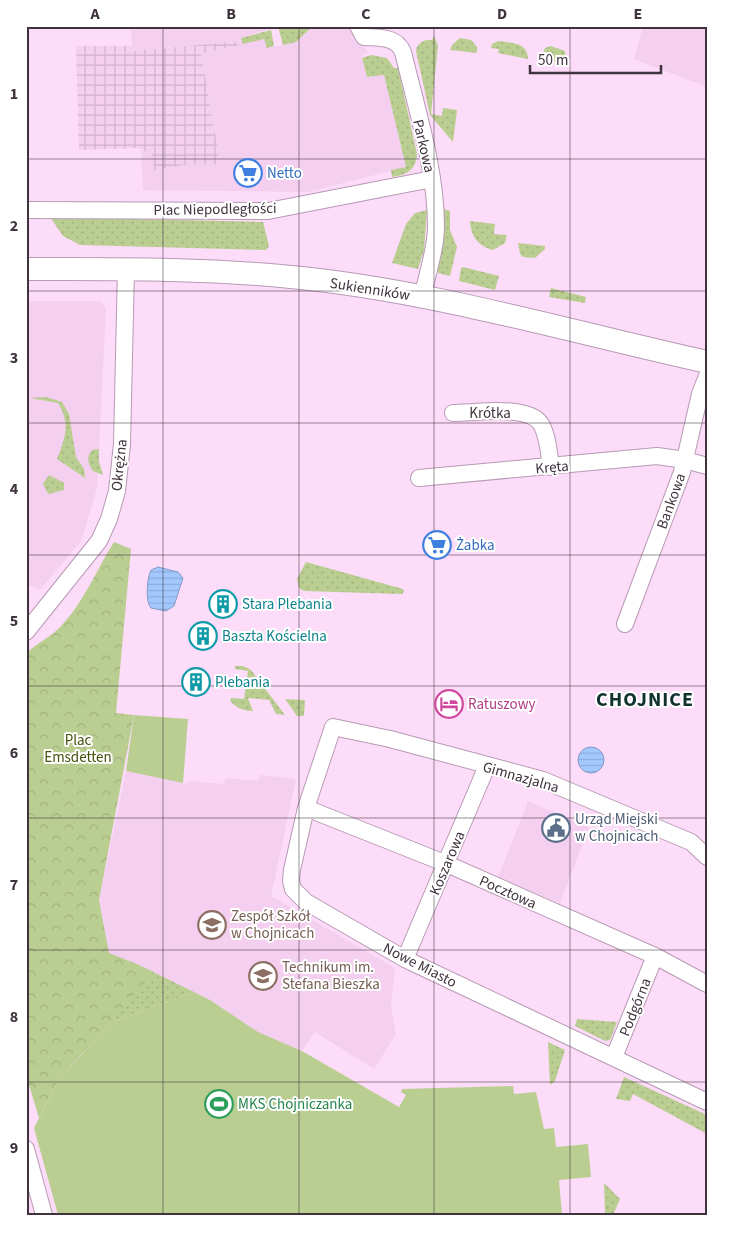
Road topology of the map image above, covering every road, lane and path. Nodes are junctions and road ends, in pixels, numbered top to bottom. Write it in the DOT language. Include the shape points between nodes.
graph roads {
  1 [pos="361,32"];
  2 [pos="432,179"];
  3 [pos="26,210"];
  4 [pos="26,269"];
  5 [pos="126,269"];
  6 [pos="422,298"];
  7 [pos="707,362"];
  8 [pos="707,376"];
  9 [pos="453,413"];
  10 [pos="685,460"];
  11 [pos="707,466"];
  12 [pos="551,467"];
  13 [pos="419,478"];
  14 [pos="625,624"];
  15 [pos="26,632"];
  16 [pos="333,727"];
  17 [pos="487,766"];
  18 [pos="306,808"];
  19 [pos="703,854"];
  20 [pos="446,864"];
  21 [pos="655,956"];
  22 [pos="405,959"];
  23 [pos="707,984"];
  24 [pos="614,1057"];
  25 [pos="707,1102"];
  26 [pos="26,1149"];
  27 [pos="44,1215"];
  1 -- 2 [label="street, Parkowa" via="387,38 401,47"];
  2 -- 3 [label="street, Plac Niepodległości" via="268,211"];
  2 -- 6 [label="street, Parkowa" via="436,228"];
  4 -- 5 [label="main road, Sukienników"];
  5 -- 6 [label="main road, Sukienników" via="292,277"];
  5 -- 15 [label="street, Okrężna" via="122,444 117,491 99,541"];
  6 -- 7 [label="main road, Sukienników"];
  8 -- 10 [label="street, Bankowa"];
  9 -- 12 [label="street, Krótka" via="512,411 535,419 541,424"];
  10 -- 11 [label="street, Kręta"];
  10 -- 12 [label="street, Kręta" via="657,456"];
  10 -- 14 [label="street, Bankowa"];
  12 -- 13 [label="street, Kręta"];
  16 -- 17 [label="street, Gimnazjalna" via="390,738"];
  16 -- 18 [label="street, Nowe Miasto"];
  17 -- 19 [label="street, Gimnazjalna" via="543,780 691,842"];
  17 -- 20 [label="street, Koszarowa"];
  18 -- 20 [label="street, Pocztowa"];
  18 -- 22 [label="street, Nowe Miasto" via="292,870 293,889 306,902"];
  20 -- 21 [label="street, Pocztowa"];
  20 -- 22 [label="street, Koszarowa"];
  21 -- 23 [label="street, Pocztowa"];
  21 -- 24 [label="street, Podgórna"];
  22 -- 24 [label="street, Nowe Miasto"];
  24 -- 25 [label="street, Nowe Miasto"];
  26 -- 27 [label="street"];
}
